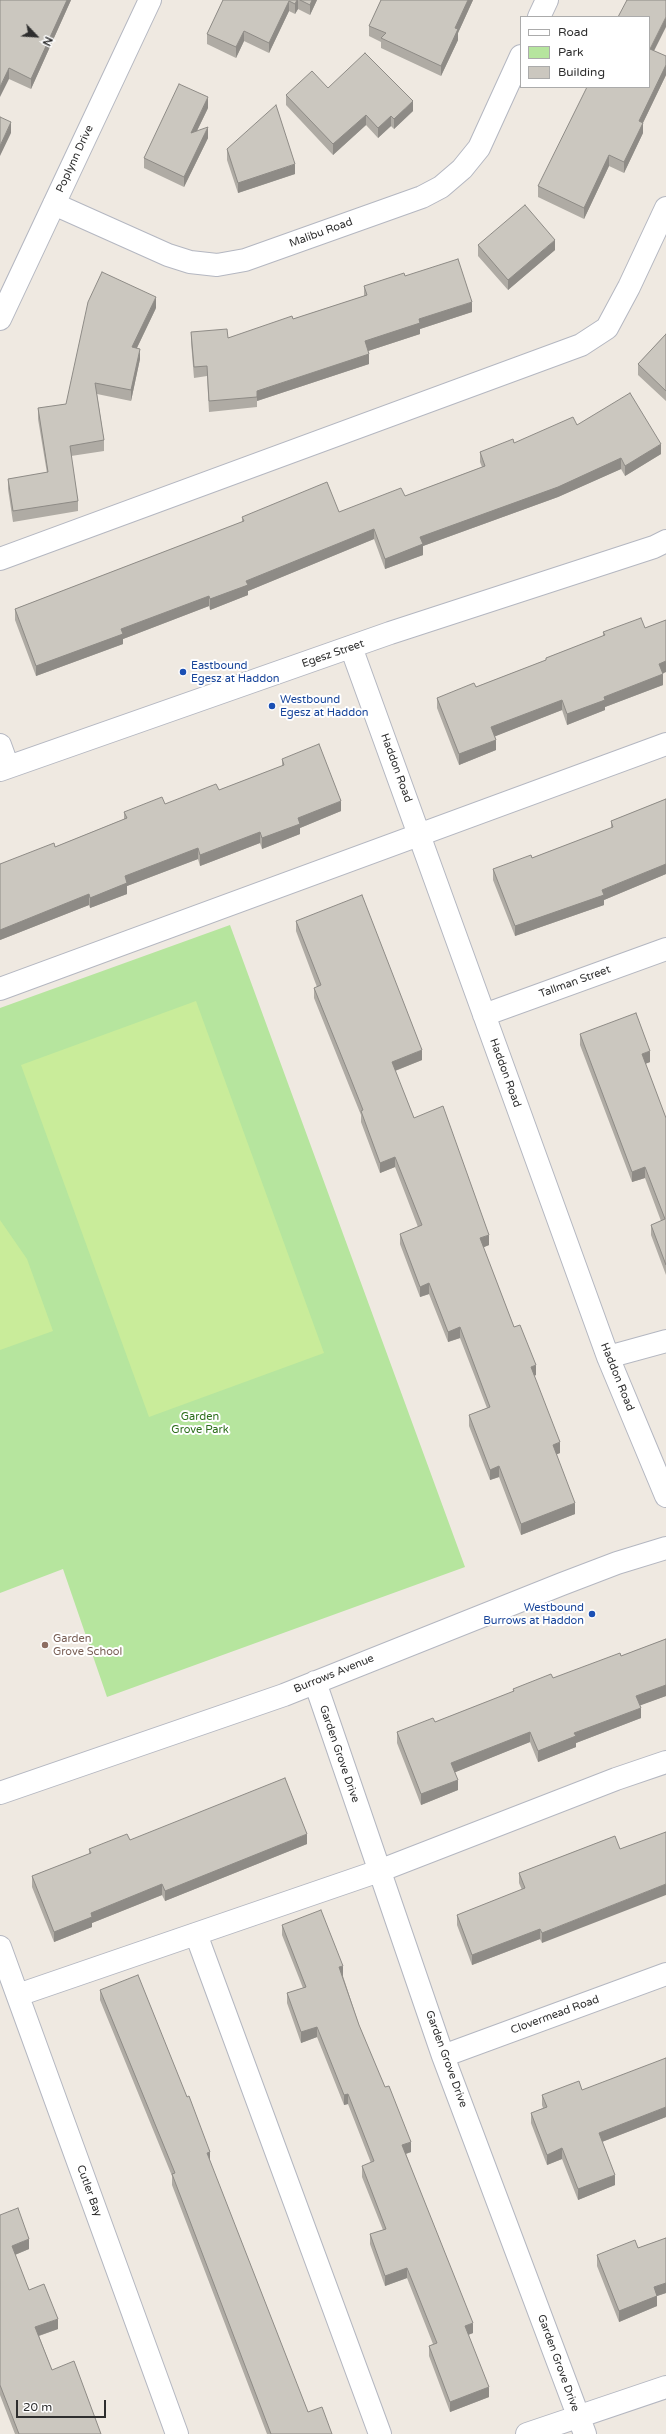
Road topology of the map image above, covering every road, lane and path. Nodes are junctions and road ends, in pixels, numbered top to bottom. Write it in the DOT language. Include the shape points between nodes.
graph roads {
  1 [pos="150,0"];
  2 [pos="547,0"];
  3 [pos="539,16"];
  4 [pos="520,58"];
  5 [pos="54,204"];
  6 [pos="666,208"];
  7 [pos="0,319"];
  8 [pos="666,541"];
  9 [pos="0,559"];
  10 [pos="351,647"];
  11 [pos="666,744"];
  12 [pos="0,745"];
  13 [pos="4,768"];
  14 [pos="420,836"];
  15 [pos="666,949"];
  16 [pos="0,989"];
  17 [pos="484,1015"];
  18 [pos="666,1341"];
  19 [pos="608,1357"];
  20 [pos="666,1496"];
  21 [pos="666,1548"];
  22 [pos="314,1682"];
  23 [pos="666,1762"];
  24 [pos="0,1793"];
  25 [pos="379,1871"];
  26 [pos="196,1934"];
  27 [pos="0,1947"];
  28 [pos="666,1974"];
  29 [pos="18,1995"];
  30 [pos="443,2056"];
  31 [pos="666,2387"];
  32 [pos="581,2425"];
  33 [pos="177,2434"];
  34 [pos="380,2434"];
  35 [pos="527,2434"];
  1 -- 5 [label="street, Poplynn Drive"];
  2 -- 3 [label="street"];
  4 -- 5 [label="street, Malibu Road" via="479,148 462,169 441,187 422,197 245,260 217,265 190,262 168,255"];
  5 -- 7 [label="street, Poplynn Drive"];
  6 -- 9 [label="street" via="607,328 581,345"];
  8 -- 10 [label="street, Egesz Street"];
  10 -- 13 [label="street, Egesz Street"];
  10 -- 14 [label="street, Haddon Road"];
  11 -- 14 [label="street"];
  12 -- 13 [label="street"];
  14 -- 16 [label="street"];
  14 -- 17 [label="street, Haddon Road"];
  15 -- 17 [label="street, Tallman Street"];
  17 -- 19 [label="street, Haddon Road"];
  18 -- 19 [label="street"];
  19 -- 20 [label="street, Haddon Road"];
  21 -- 22 [label="street, Burrows Avenue" via="610,1566"];
  22 -- 24 [label="street, Burrows Avenue" via="284,1695"];
  22 -- 25 [label="street, Garden Grove Drive"];
  23 -- 25 [label="street"];
  25 -- 26 [label="street"];
  25 -- 30 [label="street, Garden Grove Drive"];
  26 -- 29 [label="street"];
  26 -- 34 [label="street"];
  27 -- 29 [label="street, Cutler Bay"];
  28 -- 30 [label="street, Clovermead Road"];
  29 -- 33 [label="street, Cutler Bay"];
  30 -- 32 [label="street, Garden Grove Drive"];
  31 -- 32 [label="street"];
  32 -- 35 [label="street"];
}
